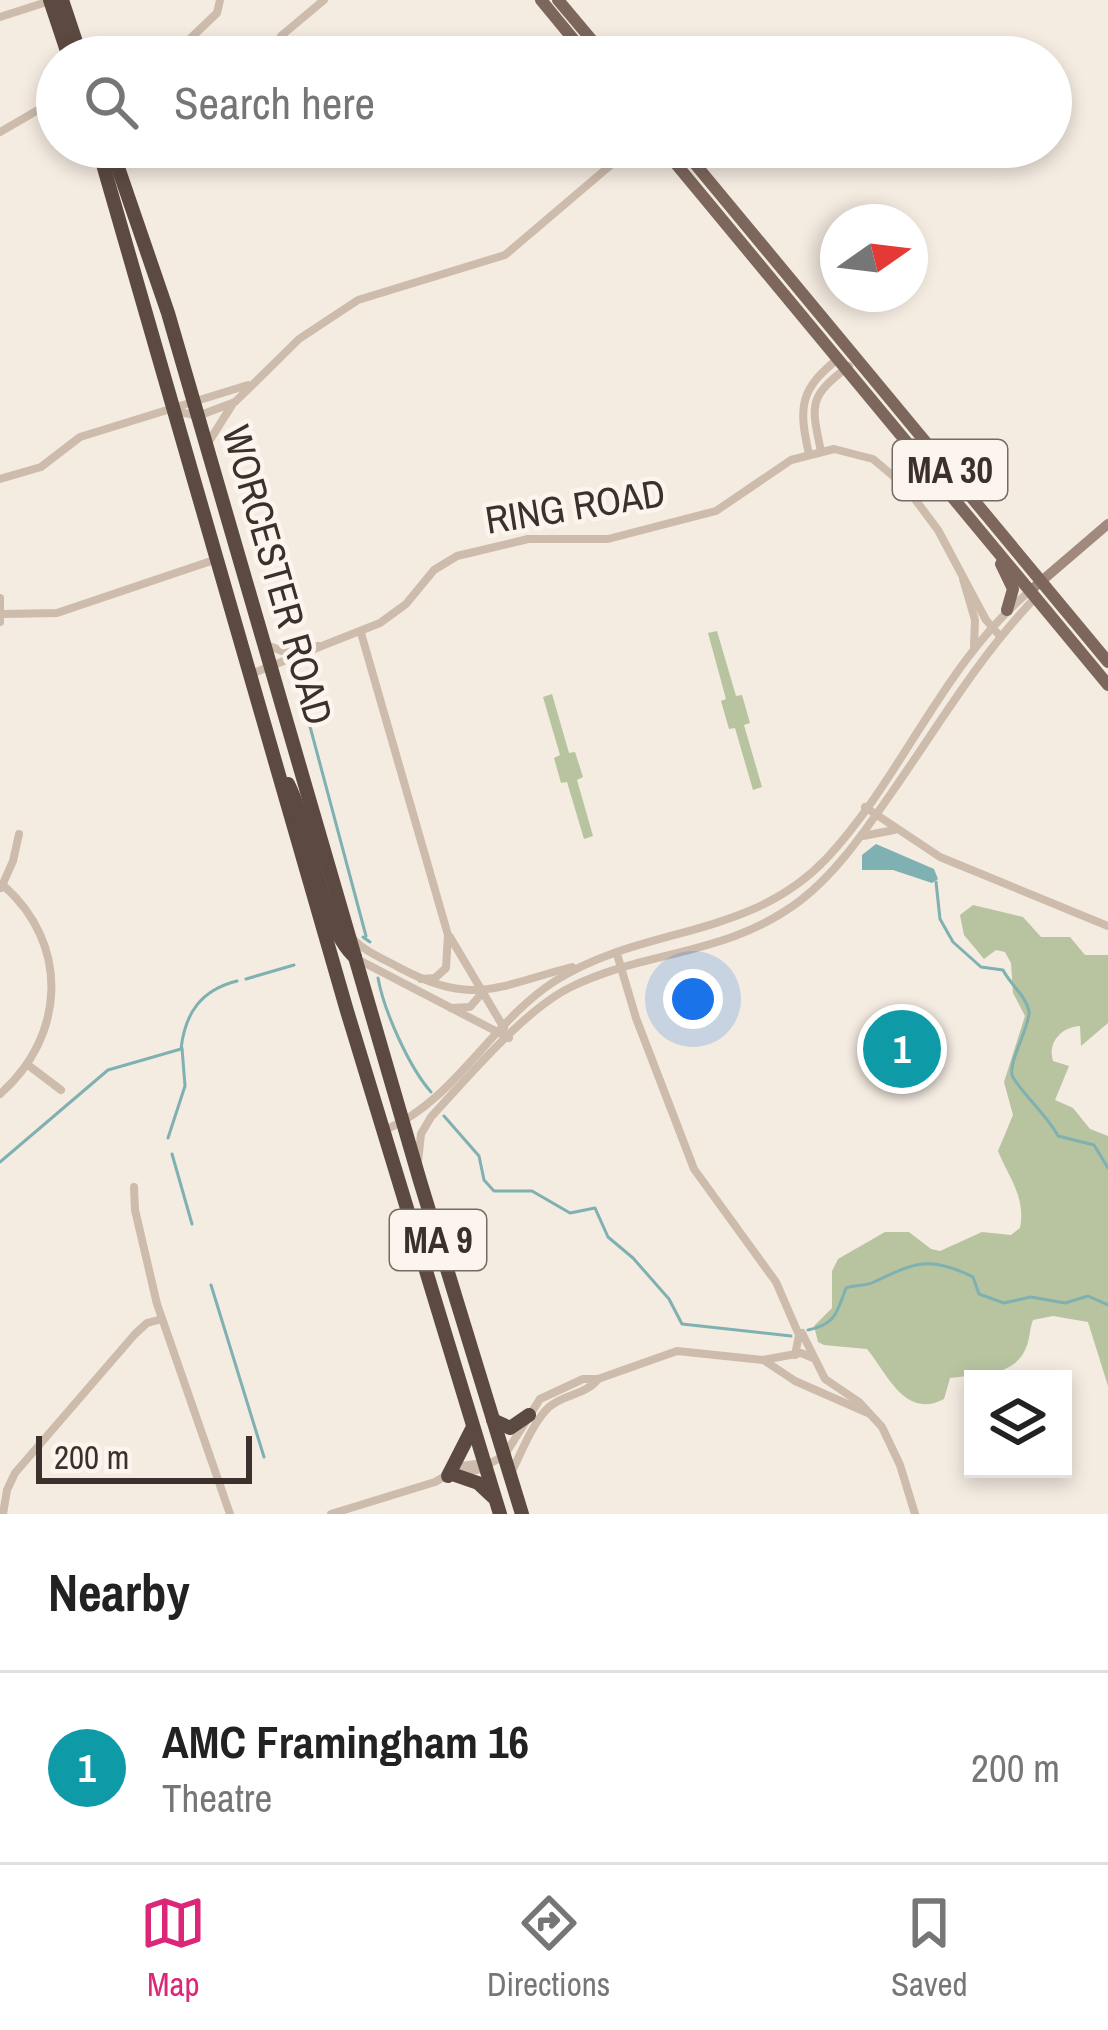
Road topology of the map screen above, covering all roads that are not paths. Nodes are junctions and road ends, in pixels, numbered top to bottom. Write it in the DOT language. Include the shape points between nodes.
graph roads {
  1 [pos="50,0"];
  2 [pos="62,0"];
  3 [pos="220,0"];
  4 [pos="324,0"];
  5 [pos="541,0"];
  6 [pos="559,0"];
  7 [pos="0,17"];
  8 [pos="62,36"];
  9 [pos="74,36"];
  10 [pos="192,36"];
  11 [pos="280,36"];
  12 [pos="571,36"];
  13 [pos="589,36"];
  14 [pos="36,112"];
  15 [pos="0,132"];
  16 [pos="104,168"];
  17 [pos="118,168"];
  18 [pos="608,168"];
  19 [pos="680,168"];
  20 [pos="698,168"];
  21 [pos="848,359"];
  22 [pos="248,385"];
  23 [pos="235,402"];
  24 [pos="174,409"];
  25 [pos="196,410"];
  26 [pos="208,450"];
  27 [pos="821,451"];
  28 [pos="809,454"];
  29 [pos="0,479"];
  30 [pos="967,514"];
  31 [pos="1108,524"];
  32 [pos="217,560"];
  33 [pos="959,566"];
  34 [pos="1036,590"];
  35 [pos="0,598"];
  36 [pos="1007,610"];
  37 [pos="1,618"];
  38 [pos="990,626"];
  39 [pos="361,633"];
  40 [pos="261,634"];
  41 [pos="999,635"];
  42 [pos="319,646"];
  43 [pos="972,653"];
  44 [pos="1108,662"];
  45 [pos="270,667"];
  46 [pos="250,674"];
  47 [pos="1108,685"];
  48 [pos="273,753"];
  49 [pos="866,807"];
  50 [pos="877,814"];
  51 [pos="898,830"];
  52 [pos="19,834"];
  53 [pos="861,837"];
  54 [pos="1,887"];
  55 [pos="1108,926"];
  56 [pos="348,930"];
  57 [pos="447,930"];
  58 [pos="617,954"];
  59 [pos="357,959"];
  60 [pos="596,961"];
  61 [pos="621,970"];
  62 [pos="421,979"];
  63 [pos="482,991"];
  64 [pos="444,1006"];
  65 [pos="500,1030"];
  66 [pos="508,1038"];
  67 [pos="28,1065"];
  68 [pos="61,1090"];
  69 [pos="0,1094"];
  70 [pos="403,1123"];
  71 [pos="383,1131"];
  72 [pos="420,1181"];
  73 [pos="134,1187"];
  74 [pos="792,1317"];
  75 [pos="162,1318"];
  76 [pos="795,1355"];
  77 [pos="764,1360"];
  78 [pos="815,1360"];
  79 [pos="789,1375"];
  80 [pos="598,1378"];
  81 [pos="802,1383"];
  82 [pos="870,1413"];
  83 [pos="529,1415"];
  84 [pos="493,1420"];
  85 [pos="472,1424"];
  86 [pos="504,1456"];
  87 [pos="484,1463"];
  88 [pos="452,1473"];
  89 [pos="510,1475"];
  90 [pos="498,1509"];
  91 [pos="3,1514"];
  92 [pos="230,1514"];
  93 [pos="332,1514"];
  94 [pos="522,1514"];
  95 [pos="915,1514"];
  1 -- 7 [label="street"];
  1 -- 8 [label="highway"];
  2 -- 9 [label="highway"];
  3 -- 10 [label="street"];
  4 -- 11 [label="street"];
  5 -- 12 [label="main road"];
  6 -- 13 [label="main road"];
  14 -- 15 [label="street"];
  16 -- 24 [label="highway, WORCESTER ROAD / MA 9"];
  17 -- 25 [label="highway, WORCESTER ROAD / MA 9"];
  18 -- 22 [label="street" via="510,252 354,302"];
  19 -- 21 [label="main road, MA 30"];
  20 -- 21 [label="main road, MA 30"];
  21 -- 27 [label="street" via="816,399"];
  21 -- 28 [label="street" via="813,382 804,399"];
  21 -- 30 [label="main road, MA 30"];
  21 -- 34 [label="main road, MA 30"];
  22 -- 23 [label="street"];
  22 -- 25 [label="street"];
  23 -- 25 [label="street"];
  23 -- 26 [label="street"];
  24 -- 25 [label="street" via="185,416"];
  24 -- 29 [label="street" via="80,437 41,467"];
  24 -- 32 [label="highway, WORCESTER ROAD / MA 9"];
  25 -- 26 [label="highway, WORCESTER ROAD / MA 9"];
  26 -- 40 [label="highway, WORCESTER ROAD / MA 9"];
  27 -- 28 [label="street, RING ROAD"];
  27 -- 33 [label="street, RING ROAD" via="858,453 891,471"];
  28 -- 39 [label="street, RING ROAD" via="716,511 608,539 528,539 457,556"];
  30 -- 34 [label="main road, MA 30"];
  30 -- 36 [label="main road" via="1011,581"];
  31 -- 34 [label="street"];
  32 -- 37 [label="street" via="57,613"];
  32 -- 46 [label="highway, WORCESTER ROAD / MA 9"];
  33 -- 38 [label="street, RING ROAD"];
  33 -- 43 [label="street, RING ROAD" via="976,626"];
  34 -- 36 [label="street"];
  34 -- 41 [label="street"];
  34 -- 44 [label="main road, MA 30"];
  34 -- 47 [label="main road, MA 30"];
  35 -- 37 [label="street"];
  36 -- 38 [label="street"];
  38 -- 41 [label="street, RING ROAD"];
  38 -- 43 [label="street"];
  39 -- 42 [label="street, RING ROAD"];
  39 -- 57 [label="street"];
  40 -- 42 [label="street" via="280,651"];
  40 -- 45 [label="highway, WORCESTER ROAD / MA 9"];
  41 -- 50 [label="street"];
  42 -- 45 [label="street, RING ROAD"];
  43 -- 49 [label="street"];
  45 -- 46 [label="street, RING ROAD"];
  45 -- 56 [label="highway, WORCESTER ROAD / MA 9"];
  46 -- 48 [label="highway, WORCESTER ROAD / MA 9"];
  48 -- 59 [label="highway" via="300,810 335,932"];
  48 -- 71 [label="highway, WORCESTER ROAD / MA 9"];
  49 -- 50 [label="street"];
  49 -- 58 [label="street" via="823,862 770,903"];
  50 -- 51 [label="street"];
  50 -- 53 [label="street"];
  51 -- 53 [label="street"];
  51 -- 55 [label="street" via="944,859"];
  52 -- 54 [label="street"];
  53 -- 61 [label="street" via="819,884 766,923"];
  54 -- 67 [label="street" via="34,919 52,968 48,1024"];
  56 -- 59 [label="highway, WORCESTER ROAD / MA 9"];
  56 -- 62 [label="street" via="358,945"];
  57 -- 62 [label="street" via="446,968"];
  57 -- 63 [label="street"];
  58 -- 60 [label="street"];
  58 -- 61 [label="street"];
  59 -- 64 [label="street"];
  59 -- 70 [label="highway, WORCESTER ROAD / MA 9"];
  60 -- 63 [label="street"];
  60 -- 65 [label="street" via="553,982"];
  61 -- 66 [label="street" via="556,995"];
  61 -- 74 [label="street" via="697,1175 770,1272"];
  62 -- 63 [label="street"];
  63 -- 64 [label="street" via="468,1008"];
  63 -- 65 [label="street"];
  64 -- 65 [label="street"];
  65 -- 66 [label="street"];
  65 -- 70 [label="street"];
  66 -- 72 [label="street" via="427,1123"];
  67 -- 68 [label="street"];
  67 -- 69 [label="street"];
  70 -- 71 [label="street"];
  70 -- 72 [label="highway, MA 9"];
  71 -- 85 [label="highway, MA 9"];
  72 -- 84 [label="highway, MA 9"];
  73 -- 75 [label="street"];
  74 -- 76 [label="street"];
  74 -- 78 [label="street"];
  75 -- 91 [label="street" via="129,1340 22,1464"];
  75 -- 92 [label="street"];
  76 -- 77 [label="street"];
  76 -- 78 [label="street"];
  76 -- 79 [label="street"];
  77 -- 79 [label="street"];
  77 -- 80 [label="street" via="677,1351"];
  78 -- 81 [label="street" via="814,1377"];
  78 -- 82 [label="street" via="827,1380"];
  79 -- 81 [label="street"];
  80 -- 83 [label="street" via="548,1393"];
  80 -- 89 [label="street" via="548,1408"];
  81 -- 82 [label="street"];
  82 -- 95 [label="street" via="893,1449"];
  83 -- 84 [label="highway" via="508,1428"];
  83 -- 86 [label="street"];
  84 -- 86 [label="highway, MA 9"];
  85 -- 87 [label="highway, MA 9"];
  85 -- 88 [label="highway"];
  86 -- 87 [label="street"];
  86 -- 89 [label="highway, MA 9"];
  87 -- 88 [label="street"];
  87 -- 90 [label="highway, MA 9"];
  88 -- 90 [label="highway" via="481,1484"];
  88 -- 93 [label="street"];
  89 -- 94 [label="highway, MA 9"];
}
